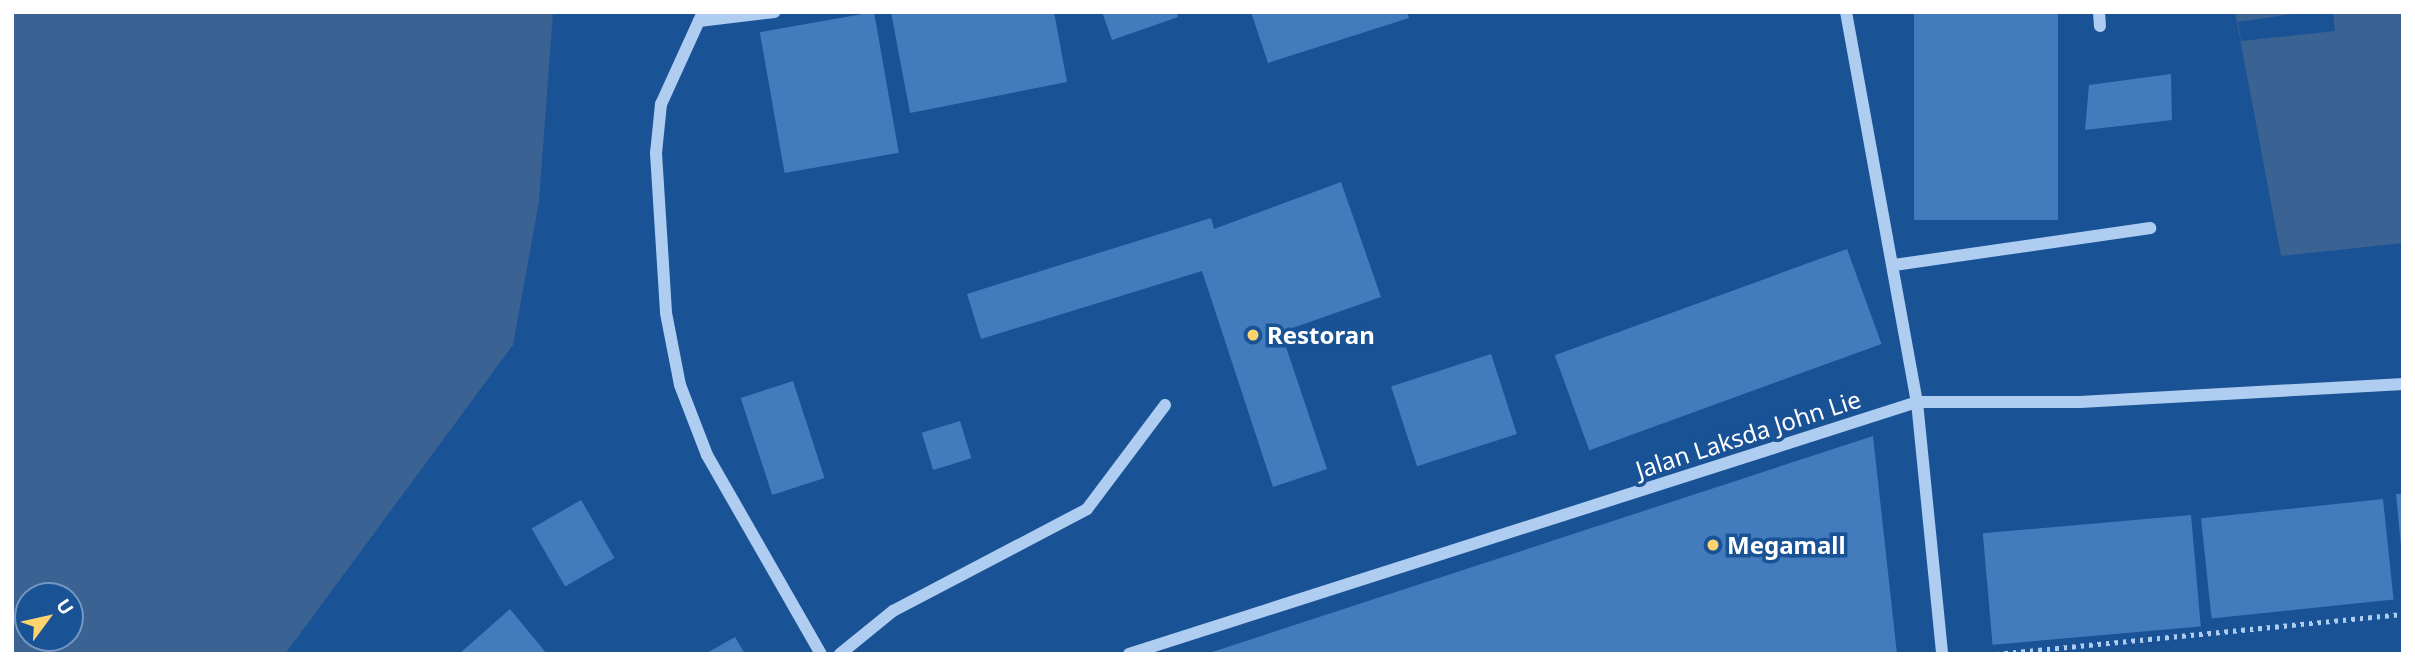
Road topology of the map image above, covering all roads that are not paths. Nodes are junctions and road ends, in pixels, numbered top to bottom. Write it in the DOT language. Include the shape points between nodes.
graph roads {
  1 [pos="774,12"];
  2 [pos="1846,12"];
  3 [pos="2099,12"];
  4 [pos="701,17"];
  5 [pos="2100,26"];
  6 [pos="2150,228"];
  7 [pos="1894,265"];
  8 [pos="2403,384"];
  9 [pos="1917,402"];
  10 [pos="1165,405"];
  11 [pos="821,654"];
  12 [pos="839,654"];
  13 [pos="1129,654"];
  14 [pos="1941,654"];
  1 -- 4 [label="lane"];
  2 -- 7 [label="lane"];
  3 -- 5 [label="lane"];
  4 -- 11 [label="lane" via="660,104 656,153 666,313 706,455"];
  6 -- 7 [label="lane"];
  7 -- 9 [label="lane"];
  8 -- 9 [label="lane, Jalan Laksda John Lie" via="2080,402"];
  9 -- 13 [label="lane, Jalan Laksda John Lie"];
  9 -- 14 [label="lane"];
  10 -- 12 [label="lane" via="1087,509 893,611"];
}
